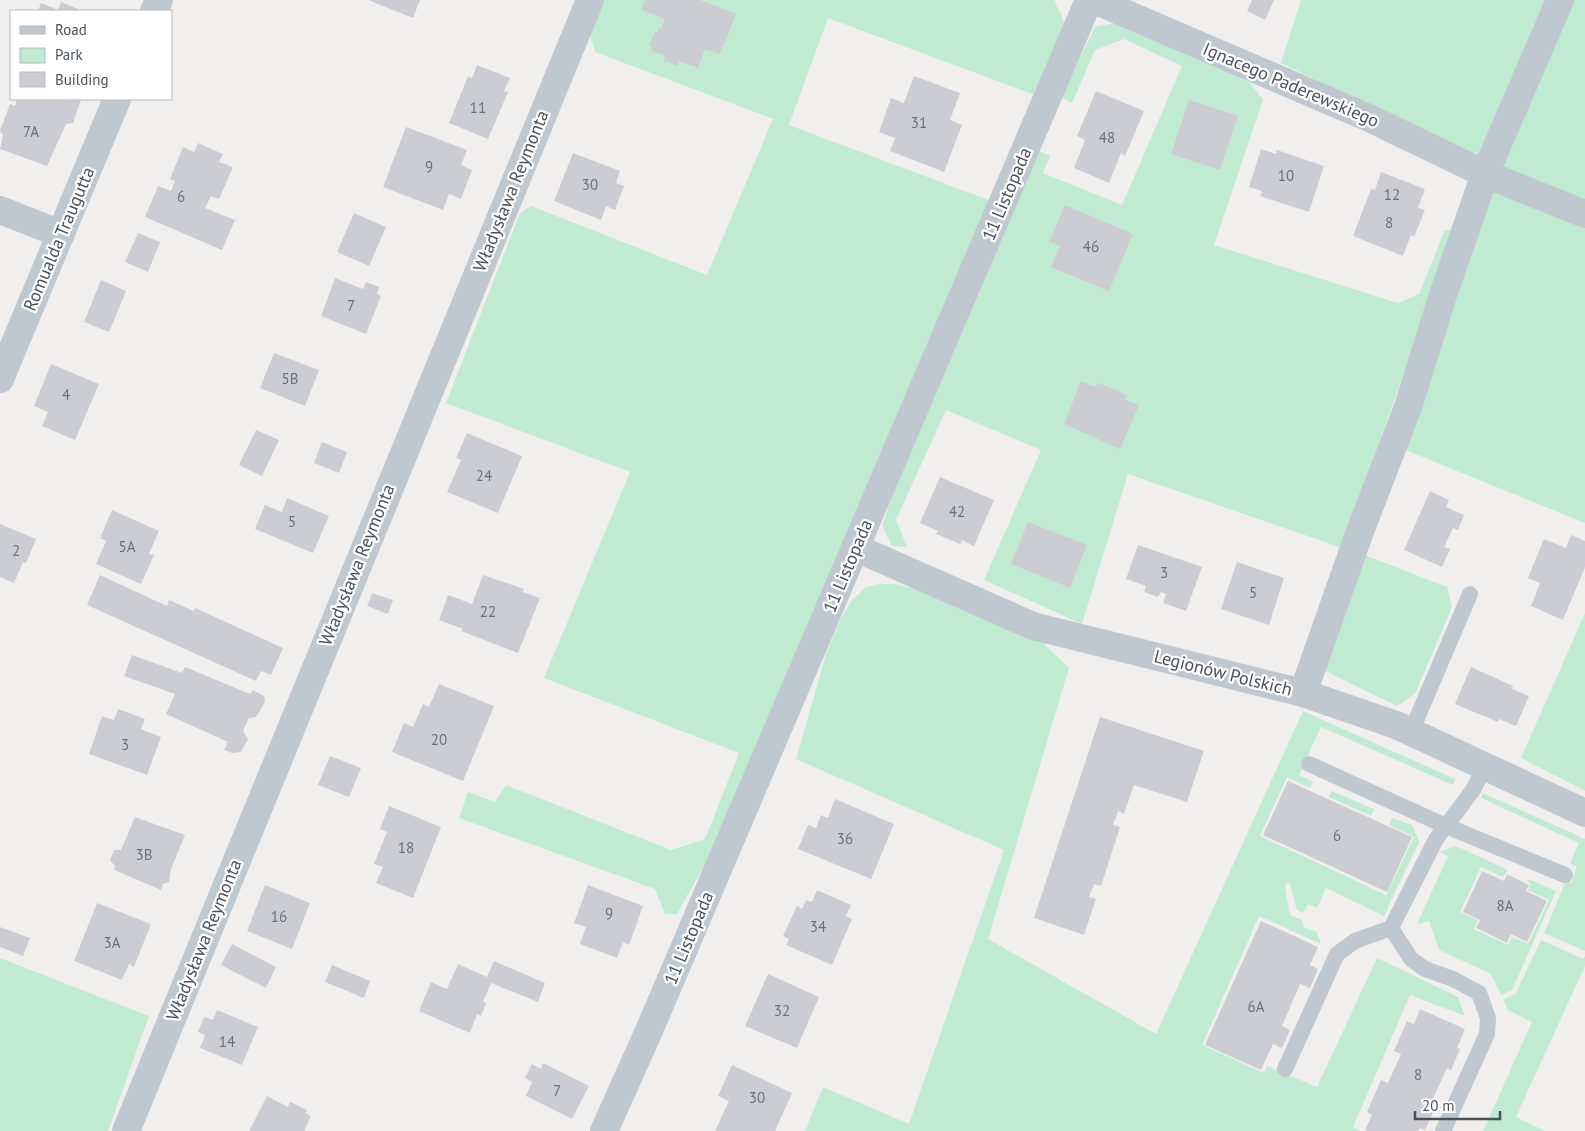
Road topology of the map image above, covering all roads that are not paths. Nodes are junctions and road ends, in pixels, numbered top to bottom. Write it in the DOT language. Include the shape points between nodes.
graph roads {
  1 [pos="590,0"];
  2 [pos="1089,0"];
  3 [pos="1094,0"];
  4 [pos="1560,0"];
  5 [pos="117,100"];
  6 [pos="1486,174"];
  7 [pos="0,210"];
  8 [pos="1585,214"];
  9 [pos="61,234"];
  10 [pos="0,379"];
  11 [pos="856,548"];
  12 [pos="1470,594"];
  13 [pos="1303,693"];
  14 [pos="1411,732"];
  15 [pos="1309,764"];
  16 [pos="1485,767"];
  17 [pos="1585,814"];
  18 [pos="1446,826"];
  19 [pos="1565,875"];
  20 [pos="1391,928"];
  21 [pos="1285,1069"];
  22 [pos="126,1131"];
  23 [pos="604,1131"];
  24 [pos="1443,1131"];
  1 -- 22 [label="street, Władysława Reymonta"];
  2 -- 11 [label="street, 11 Listopada"];
  3 -- 6 [label="street, Ignacego Paderewskiego" via="1369,118"];
  4 -- 6 [label="street"];
  5 -- 9 [label="street, Romualda Traugutta"];
  6 -- 8 [label="street, Ignacego Paderewskiego"];
  6 -- 13 [label="street" via="1408,407"];
  7 -- 9 [label="street"];
  9 -- 10 [label="street, Romualda Traugutta"];
  11 -- 13 [label="street, Legionów Polskich" via="1033,626"];
  11 -- 23 [label="street, 11 Listopada"];
  12 -- 14 [label="lane"];
  13 -- 14 [label="street, Legionów Polskich"];
  14 -- 16 [label="street, Legionów Polskich"];
  15 -- 18 [label="lane"];
  16 -- 17 [label="street, Legionów Polskich"];
  16 -- 18 [label="lane" via="1473,790"];
  18 -- 19 [label="lane"];
  18 -- 20 [label="lane" via="1436,839"];
  20 -- 21 [label="lane" via="1355,941 1337,954"];
  20 -- 24 [label="lane" via="1411,958 1425,969 1479,993 1488,1018 1487,1034"];
}
